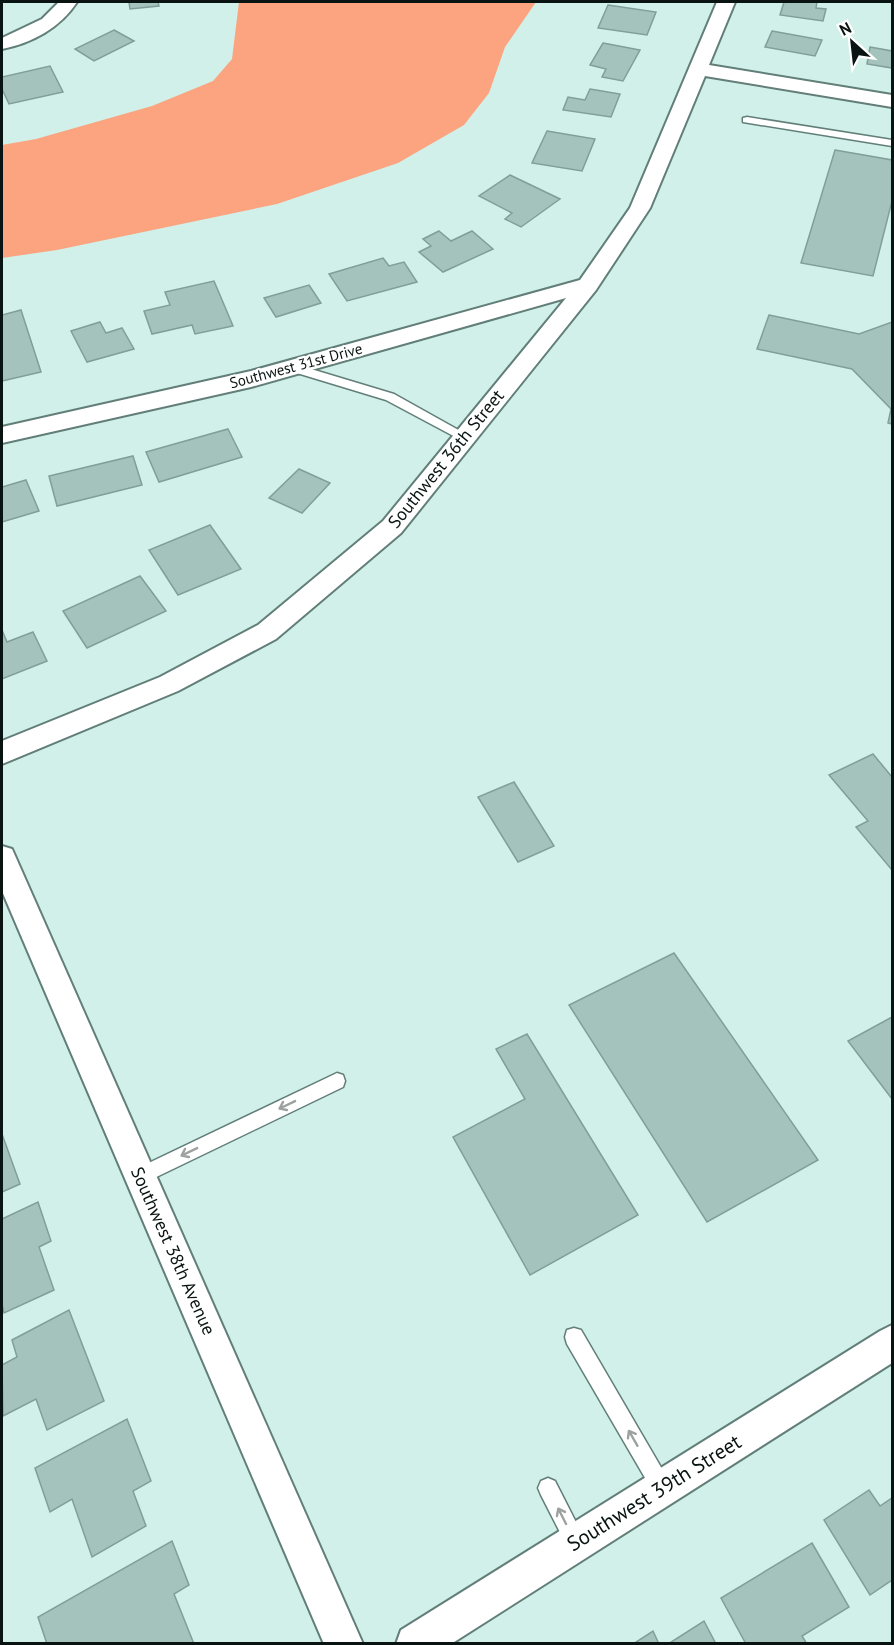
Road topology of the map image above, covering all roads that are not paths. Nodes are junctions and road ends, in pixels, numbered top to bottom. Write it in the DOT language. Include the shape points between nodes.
graph roads {
  1 [pos="68,2"];
  2 [pos="726,2"];
  3 [pos="2,44"];
  4 [pos="699,69"];
  5 [pos="892,101"];
  6 [pos="747,120"];
  7 [pos="892,143"];
  8 [pos="588,285"];
  9 [pos="291,368"];
  10 [pos="2,435"];
  11 [pos="465,437"];
  12 [pos="2,753"];
  13 [pos="2,858"];
  14 [pos="337,1081"];
  15 [pos="140,1176"];
  16 [pos="574,1337"];
  17 [pos="892,1343"];
  18 [pos="548,1488"];
  19 [pos="662,1488"];
  20 [pos="576,1543"];
  21 [pos="344,1644"];
  22 [pos="416,1644"];
  1 -- 3 [label="street" via="62,13 21,38"];
  2 -- 4 [label="street, Southwest 36th Street"];
  4 -- 5 [label="street"];
  4 -- 8 [label="street, Southwest 36th Street" via="640,208"];
  6 -- 7 [label="lane"];
  8 -- 9 [label="street, Southwest 31st Drive"];
  8 -- 11 [label="street, Southwest 36th Street"];
  9 -- 10 [label="street, Southwest 31st Drive"];
  9 -- 11 [label="lane" via="390,397"];
  11 -- 12 [label="street, Southwest 36th Street" via="392,527 267,632 169,684"];
  13 -- 15 [label="street, Southwest 38th Avenue"];
  14 -- 15 [label="lane, one-way"];
  15 -- 21 [label="street, Southwest 38th Avenue"];
  19 -- 16 [label="lane, one-way"];
  17 -- 19 [label="street, Southwest 39th Street"];
  20 -- 18 [label="lane, one-way"];
  19 -- 20 [label="street, Southwest 39th Street"];
  20 -- 22 [label="street, Southwest 39th Street"];
}
